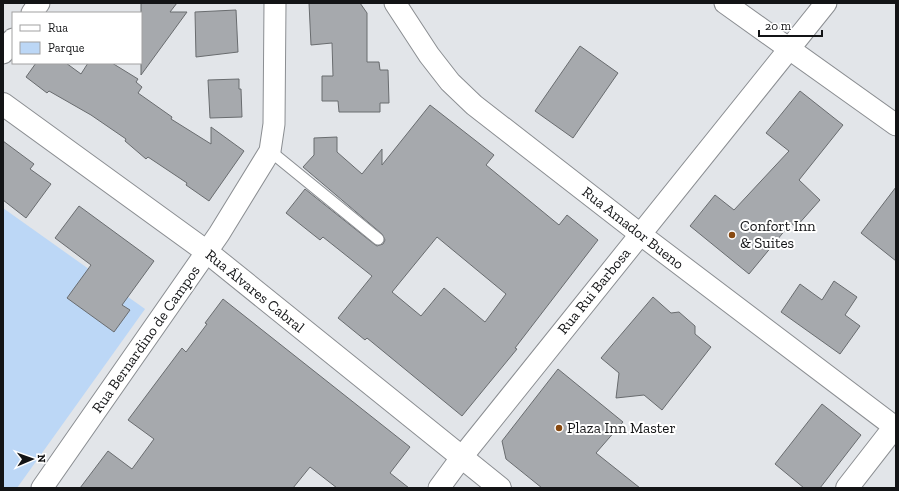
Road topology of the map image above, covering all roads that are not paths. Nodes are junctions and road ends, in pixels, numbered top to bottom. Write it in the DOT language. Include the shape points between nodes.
graph roads {
  1 [pos="39,3"];
  2 [pos="274,3"];
  3 [pos="395,3"];
  4 [pos="725,3"];
  5 [pos="826,3"];
  6 [pos="33,12"];
  7 [pos="12,40"];
  8 [pos="788,49"];
  9 [pos="3,53"];
  10 [pos="3,104"];
  11 [pos="896,126"];
  12 [pos="270,151"];
  13 [pos="640,234"];
  14 [pos="378,239"];
  15 [pos="207,252"];
  16 [pos="895,427"];
  17 [pos="461,458"];
  18 [pos="42,488"];
  19 [pos="439,488"];
  20 [pos="500,488"];
  21 [pos="847,488"];
  1 -- 6 [label="street"];
  2 -- 12 [label="street, Rua Bernardino de Campos" via="274,124"];
  3 -- 13 [label="street, Rua Amador Bueno" via="429,55 450,82 474,105"];
  4 -- 8 [label="street"];
  5 -- 8 [label="street, Rua Rui Barbosa"];
  7 -- 9 [label="street"];
  8 -- 11 [label="street"];
  8 -- 13 [label="street, Rua Rui Barbosa"];
  10 -- 15 [label="main road, Rua Álvares Cabral"];
  12 -- 14 [label="lane"];
  12 -- 15 [label="street, Rua Bernardino de Campos" via="235,211"];
  13 -- 16 [label="street, Rua Amador Bueno"];
  13 -- 17 [label="street, Rua Rui Barbosa"];
  15 -- 17 [label="main road, Rua Álvares Cabral"];
  15 -- 18 [label="street, Rua Bernardino de Campos"];
  16 -- 21 [label="main road"];
  17 -- 19 [label="street, Rua Rui Barbosa"];
  17 -- 20 [label="main road, Rua Álvares Cabral"];
}
